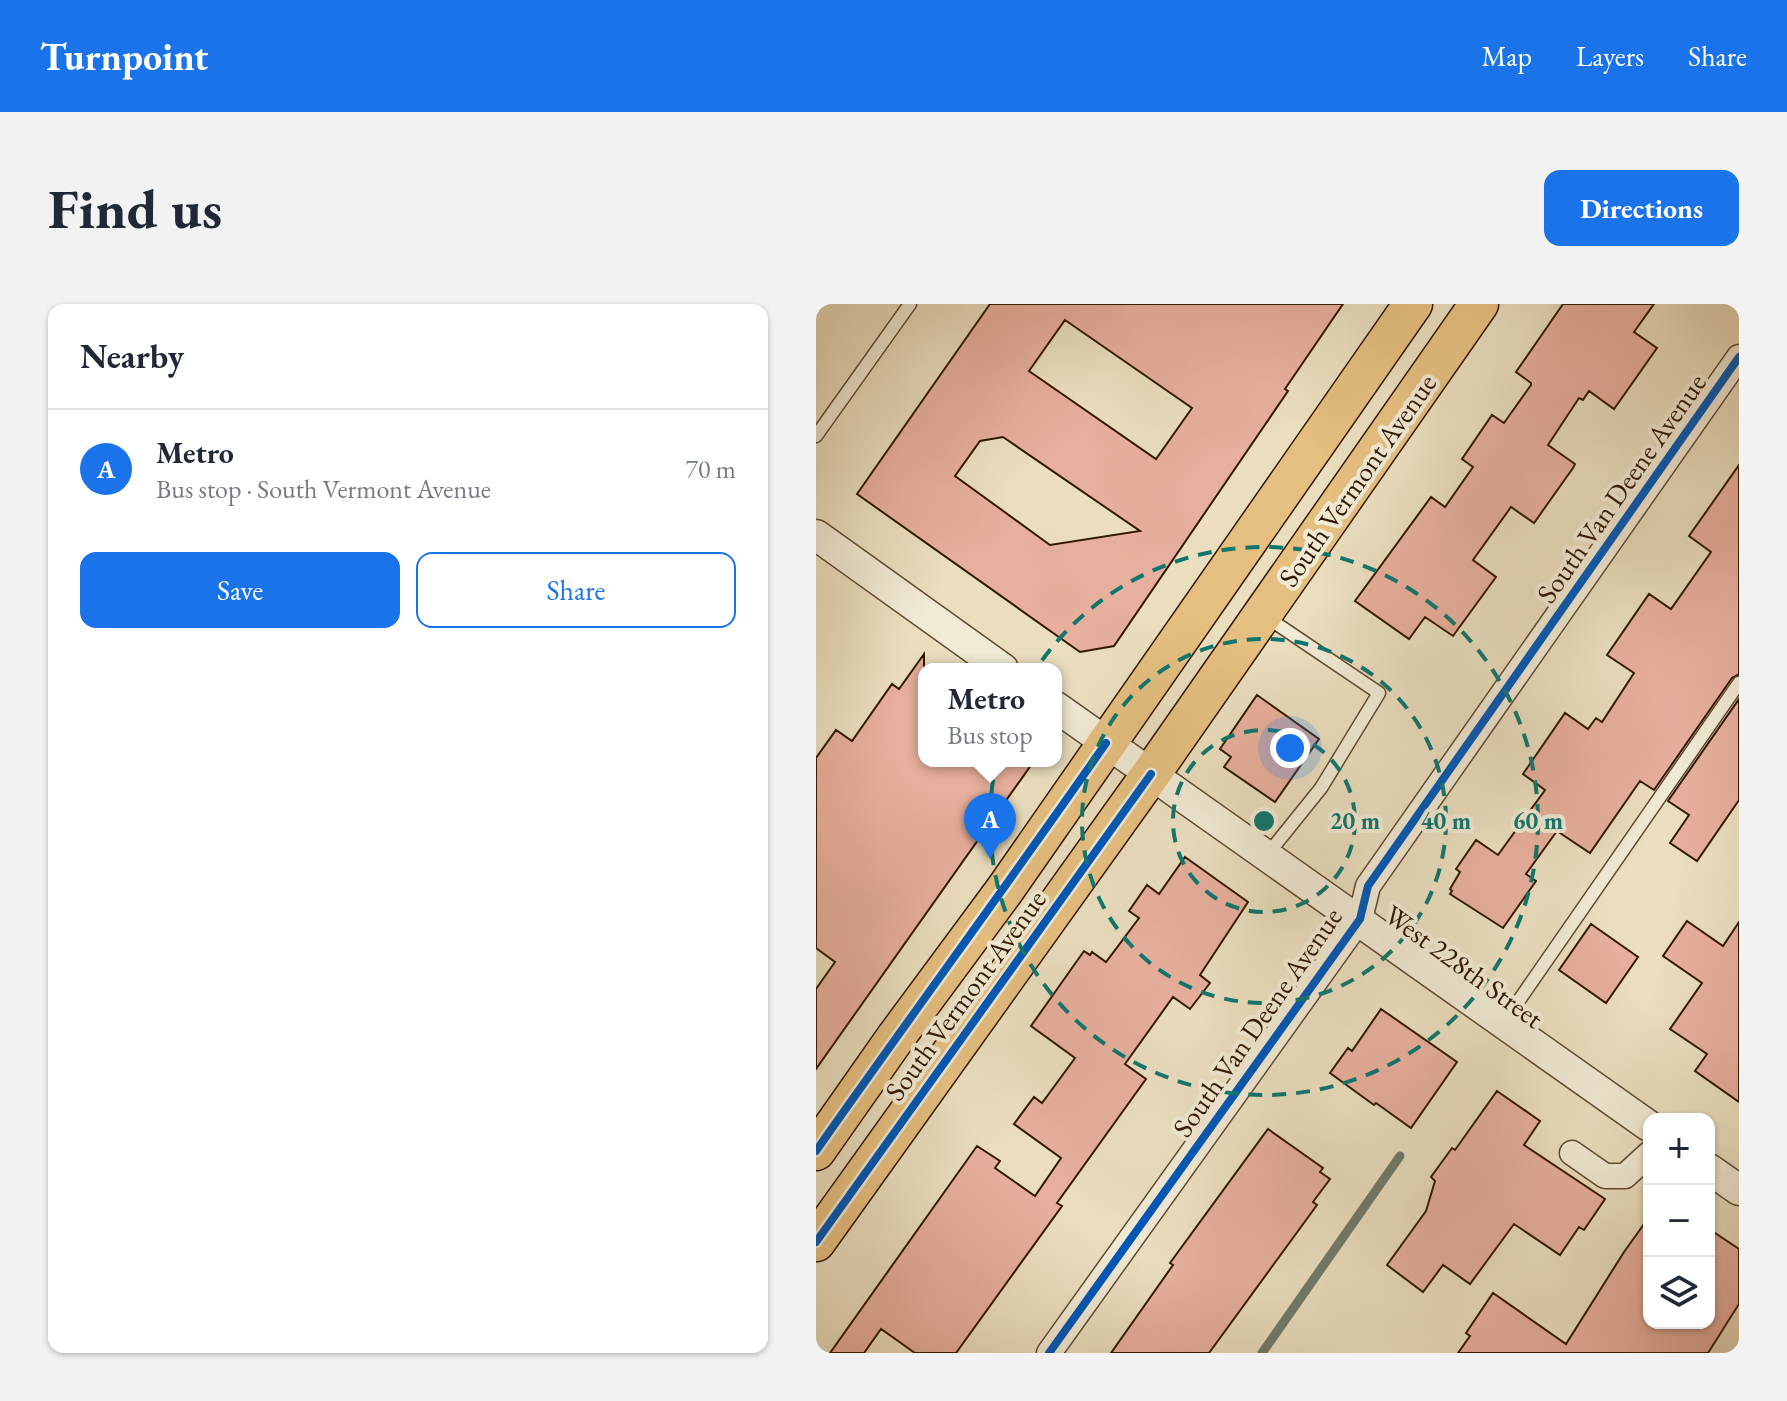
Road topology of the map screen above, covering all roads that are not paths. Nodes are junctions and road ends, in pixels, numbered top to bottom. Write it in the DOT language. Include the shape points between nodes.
graph roads {
  1 [pos="910,304"];
  2 [pos="1413,304"];
  3 [pos="1479,304"];
  4 [pos="1739,357"];
  5 [pos="1354,389"];
  6 [pos="1399,420"];
  7 [pos="816,436"];
  8 [pos="816,535"];
  9 [pos="1263,615"];
  10 [pos="995,663"];
  11 [pos="1739,683"];
  12 [pos="1062,711"];
  13 [pos="1106,743"];
  14 [pos="1151,774"];
  15 [pos="1267,855"];
  16 [pos="1360,919"];
  17 [pos="1504,1022"];
  18 [pos="1643,1122"];
  19 [pos="816,1151"];
  20 [pos="1572,1153"];
  21 [pos="1643,1160"];
  22 [pos="1715,1173"];
  23 [pos="1739,1190"];
  24 [pos="816,1242"];
  25 [pos="1049,1353"];
  1 -- 7 [label="lane"];
  2 -- 5 [label="main road, South Vermont Avenue"];
  3 -- 6 [label="main road, South Vermont Avenue"];
  4 -- 16 [label="street, South Van Deene Avenue" via="1368,886"];
  5 -- 6 [label="main road"];
  5 -- 13 [label="main road, South Vermont Avenue"];
  6 -- 9 [label="main road, South Vermont Avenue"];
  8 -- 10 [label="street"];
  9 -- 14 [label="main road, South Vermont Avenue"];
  9 -- 15 [label="lane" via="1379,693 1321,788"];
  11 -- 17 [label="lane"];
  12 -- 13 [label="street, West 228th Street"];
  13 -- 14 [label="street, West 228th Street"];
  13 -- 19 [label="main road, South Vermont Avenue"];
  14 -- 15 [label="street, West 228th Street"];
  14 -- 24 [label="main road, South Vermont Avenue"];
  15 -- 16 [label="street, West 228th Street"];
  16 -- 17 [label="street, West 228th Street"];
  16 -- 25 [label="street, South Van Deene Avenue"];
  17 -- 18 [label="street, West 228th Street"];
  20 -- 21 [label="street" via="1605,1176 1625,1176"];
  22 -- 23 [label="street"];
}
